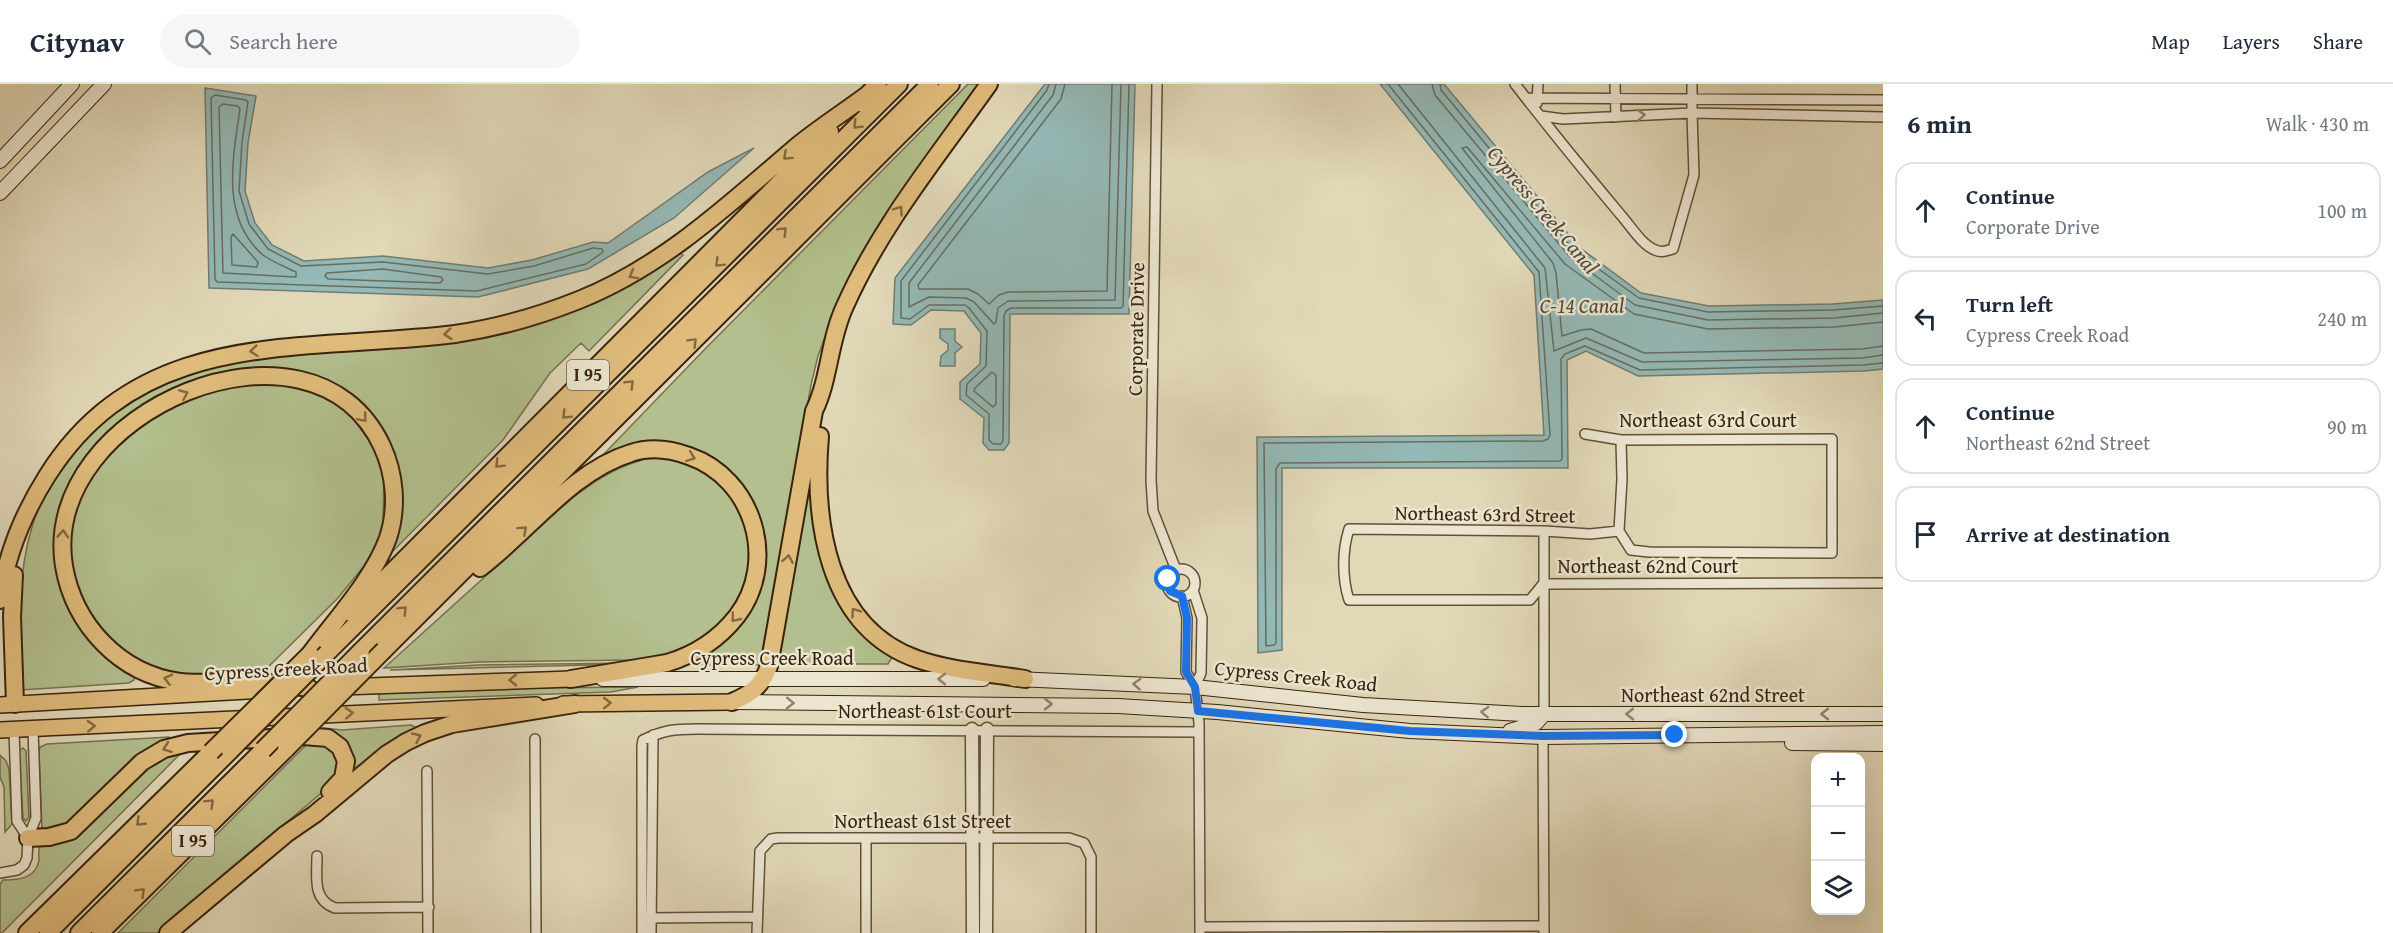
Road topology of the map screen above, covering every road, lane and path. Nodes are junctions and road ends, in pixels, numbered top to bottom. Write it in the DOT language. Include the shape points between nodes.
graph roads {
  1 [pos="72,84"];
  2 [pos="104,84"];
  3 [pos="899,84"];
  4 [pos="930,84"];
  5 [pos="951,84"];
  6 [pos="989,84"];
  7 [pos="1157,84"];
  8 [pos="1515,84"];
  9 [pos="1538,84"];
  10 [pos="1615,84"];
  11 [pos="1692,84"];
  12 [pos="872,90"];
  13 [pos="1526,98"];
  14 [pos="1538,99"];
  15 [pos="1616,100"];
  16 [pos="1692,100"];
  17 [pos="1883,100"];
  18 [pos="1692,113"];
  19 [pos="1539,114"];
  20 [pos="1616,117"];
  21 [pos="1883,117"];
  22 [pos="0,161"];
  23 [pos="0,193"];
  24 [pos="821,397"];
  25 [pos="1585,434"];
  26 [pos="1621,440"];
  27 [pos="1544,531"];
  28 [pos="1619,531"];
  29 [pos="20,532"];
  30 [pos="1176,570"];
  31 [pos="1883,583"];
  32 [pos="1543,584"];
  33 [pos="1193,590"];
  34 [pos="1182,596"];
  35 [pos="0,600"];
  36 [pos="1349,600"];
  37 [pos="429,606"];
  38 [pos="310,654"];
  39 [pos="571,679"];
  40 [pos="764,679"];
  41 [pos="1025,679"];
  42 [pos="1195,687"];
  43 [pos="309,688"];
  44 [pos="732,702"];
  45 [pos="16,704"];
  46 [pos="575,704"];
  47 [pos="1198,711"];
  48 [pos="1544,714"];
  49 [pos="1580,714"];
  50 [pos="1883,714"];
  51 [pos="33,729"];
  52 [pos="972,729"];
  53 [pos="987,729"];
  54 [pos="7,730"];
  55 [pos="1199,732"];
  56 [pos="1883,733"];
  57 [pos="1494,735"];
  58 [pos="1701,735"];
  59 [pos="1543,736"];
  60 [pos="535,739"];
  61 [pos="1883,744"];
  62 [pos="427,771"];
  63 [pos="286,834"];
  64 [pos="28,838"];
  65 [pos="866,839"];
  66 [pos="979,839"];
  67 [pos="317,856"];
  68 [pos="0,873"];
  69 [pos="429,907"];
  70 [pos="757,917"];
  71 [pos="646,918"];
  72 [pos="1200,930"];
  73 [pos="1544,930"];
  74 [pos="27,933"];
  75 [pos="48,933"];
  76 [pos="79,933"];
  77 [pos="100,933"];
  78 [pos="168,933"];
  79 [pos="428,933"];
  80 [pos="536,933"];
  81 [pos="642,933"];
  82 [pos="651,933"];
  83 [pos="757,933"];
  84 [pos="866,933"];
  85 [pos="973,933"];
  86 [pos="986,933"];
  87 [pos="1091,933"];
  1 -- 22 [label="main road"];
  2 -- 23 [label="main road"];
  3 -- 75 [label="highway, one-way, bridge"];
  76 -- 4 [label="highway, one-way, bridge"];
  37 -- 5 [label="highway, I 95, one-way"];
  24 -- 6 [label="highway, one-way" via="838,324 859,274 890,222"];
  7 -- 30 [label="street, Corporate Drive" via="1151,480 1153,511"];
  8 -- 13 [label="street"];
  9 -- 14 [label="street"];
  10 -- 15 [label="street"];
  11 -- 16 [label="street"];
  12 -- 29 [label="highway, one-way" via="799,144 668,253 578,301 475,330 240,352 202,360 154,378 110,407 71,443 41,485"];
  12 -- 38 [label="highway, I 95, one-way"];
  13 -- 14 [label="street"];
  13 -- 19 [label="street"];
  14 -- 15 [label="street"];
  14 -- 19 [label="street"];
  15 -- 16 [label="street"];
  15 -- 20 [label="street"];
  16 -- 17 [label="street"];
  16 -- 18 [label="street"];
  18 -- 19 [label="street" via="1694,175 1673,249 1663,253 1653,250"];
  20 -- 18 [label="street, one-way"];
  18 -- 21 [label="street"];
  19 -- 20 [label="street" via="1563,119"];
  40 -- 24 [label="highway, one-way" via="814,411"];
  41 -- 24 [label="highway, one-way" via="915,659 879,638 854,611 832,570 821,525 817,475"];
  25 -- 26 [label="street, Northeast 63rd Court"];
  26 -- 28 [label="street"];
  26 -- 28 [label="street, Northeast 63rd Court" via="1832,439 1832,553 1649,552 1631,549"];
  27 -- 28 [label="street, Northeast 63rd Street"];
  27 -- 32 [label="street"];
  27 -- 36 [label="street, Northeast 63rd Street" via="1349,529 1345,542"];
  29 -- 35 [label="highway" via="7,558"];
  29 -- 45 [label="highway" via="12,601"];
  30 -- 33 [label="street" via="1192,574"];
  30 -- 34 [label="street" via="1169,575 1168,588"];
  31 -- 32 [label="street, Northeast 62nd Court"];
  32 -- 36 [label="street, Northeast 62nd Court" via="1530,600"];
  32 -- 48 [label="street"];
  33 -- 34 [label="street"];
  33 -- 42 [label="street" via="1202,618 1201,673"];
  34 -- 42 [label="street" via="1187,618 1186,672"];
  37 -- 39 [label="highway, one-way" via="492,559 565,493 613,460 641,451 663,450 697,458 718,471 741,497 757,539 754,581 737,617 707,645 680,659"];
  77 -- 37 [label="highway, I 95, one-way, bridge"];
  43 -- 38 [label="highway, one-way" via="164,679 128,664 95,635 71,592 63,560 63,539 72,494 86,468 108,443 140,417 188,391 253,377 286,376 311,382 333,392 360,413 379,439 388,461 394,497 391,529 374,568"];
  38 -- 74 [label="highway, I 95, one-way, bridge"];
  39 -- 40 [label="main road, Cypress Creek Road"];
  39 -- 43 [label="main road, Cypress Creek Road, one-way"];
  41 -- 40 [label="main road, Cypress Creek Road, one-way"];
  40 -- 44 [label="highway" via="755,690"];
  42 -- 41 [label="main road, Cypress Creek Road, one-way"];
  42 -- 47 [label="street"];
  48 -- 42 [label="main road, Cypress Creek Road, one-way" via="1374,705"];
  43 -- 45 [label="main road, Cypress Creek Road"];
  46 -- 44 [label="main road, one-way"];
  44 -- 47 [label="main road, one-way" via="1085,705"];
  45 -- 51 [label="main road"];
  45 -- 54 [label="main road"];
  51 -- 46 [label="main road, one-way"];
  63 -- 46 [label="highway, one-way" via="387,754 415,737 464,722"];
  47 -- 55 [label="street"];
  47 -- 57 [label="main road" via="1380,729"];
  48 -- 49 [label="main road, Northeast 62nd Street"];
  48 -- 57 [label="main road" via="1536,723"];
  50 -- 49 [label="main road, Northeast 62nd Street, one-way"];
  49 -- 59 [label="main road" via="1549,726"];
  51 -- 54 [label="main road"];
  51 -- 64 [label="street" via="36,818"];
  52 -- 53 [label="street, Northeast 61st Court"];
  52 -- 66 [label="street"];
  52 -- 71 [label="street, Northeast 61st Court" via="667,729 653,735"];
  53 -- 55 [label="street, Northeast 61st Court"];
  53 -- 66 [label="street"];
  54 -- 64 [label="street" via="17,821"];
  55 -- 72 [label="street"];
  56 -- 58 [label="main road, Northeast 62nd Street"];
  57 -- 59 [label="main road"];
  58 -- 59 [label="main road, Northeast 62nd Street"];
  58 -- 61 [label="main road" via="1740,741"];
  59 -- 73 [label="street"];
  60 -- 80 [label="street"];
  62 -- 69 [label="street"];
  63 -- 64 [label="highway, one-way" via="342,778 345,756 332,740 303,736 172,746 142,762 70,831"];
  63 -- 78 [label="highway"];
  64 -- 68 [label="street" via="24,865 13,872"];
  65 -- 66 [label="street, Northeast 61st Street"];
  65 -- 70 [label="street, Northeast 61st Street" via="778,838 764,844 758,859"];
  65 -- 84 [label="street"];
  66 -- 85 [label="street"];
  66 -- 86 [label="street"];
  66 -- 87 [label="street, Northeast 61st Street" via="1069,838 1084,843 1090,858"];
  67 -- 69 [label="street" via="317,890 323,902 335,908"];
  69 -- 79 [label="street"];
  70 -- 71 [label="street"];
  70 -- 83 [label="street"];
  71 -- 81 [label="street"];
  71 -- 82 [label="street"];
  72 -- 73 [label="street"];
}
